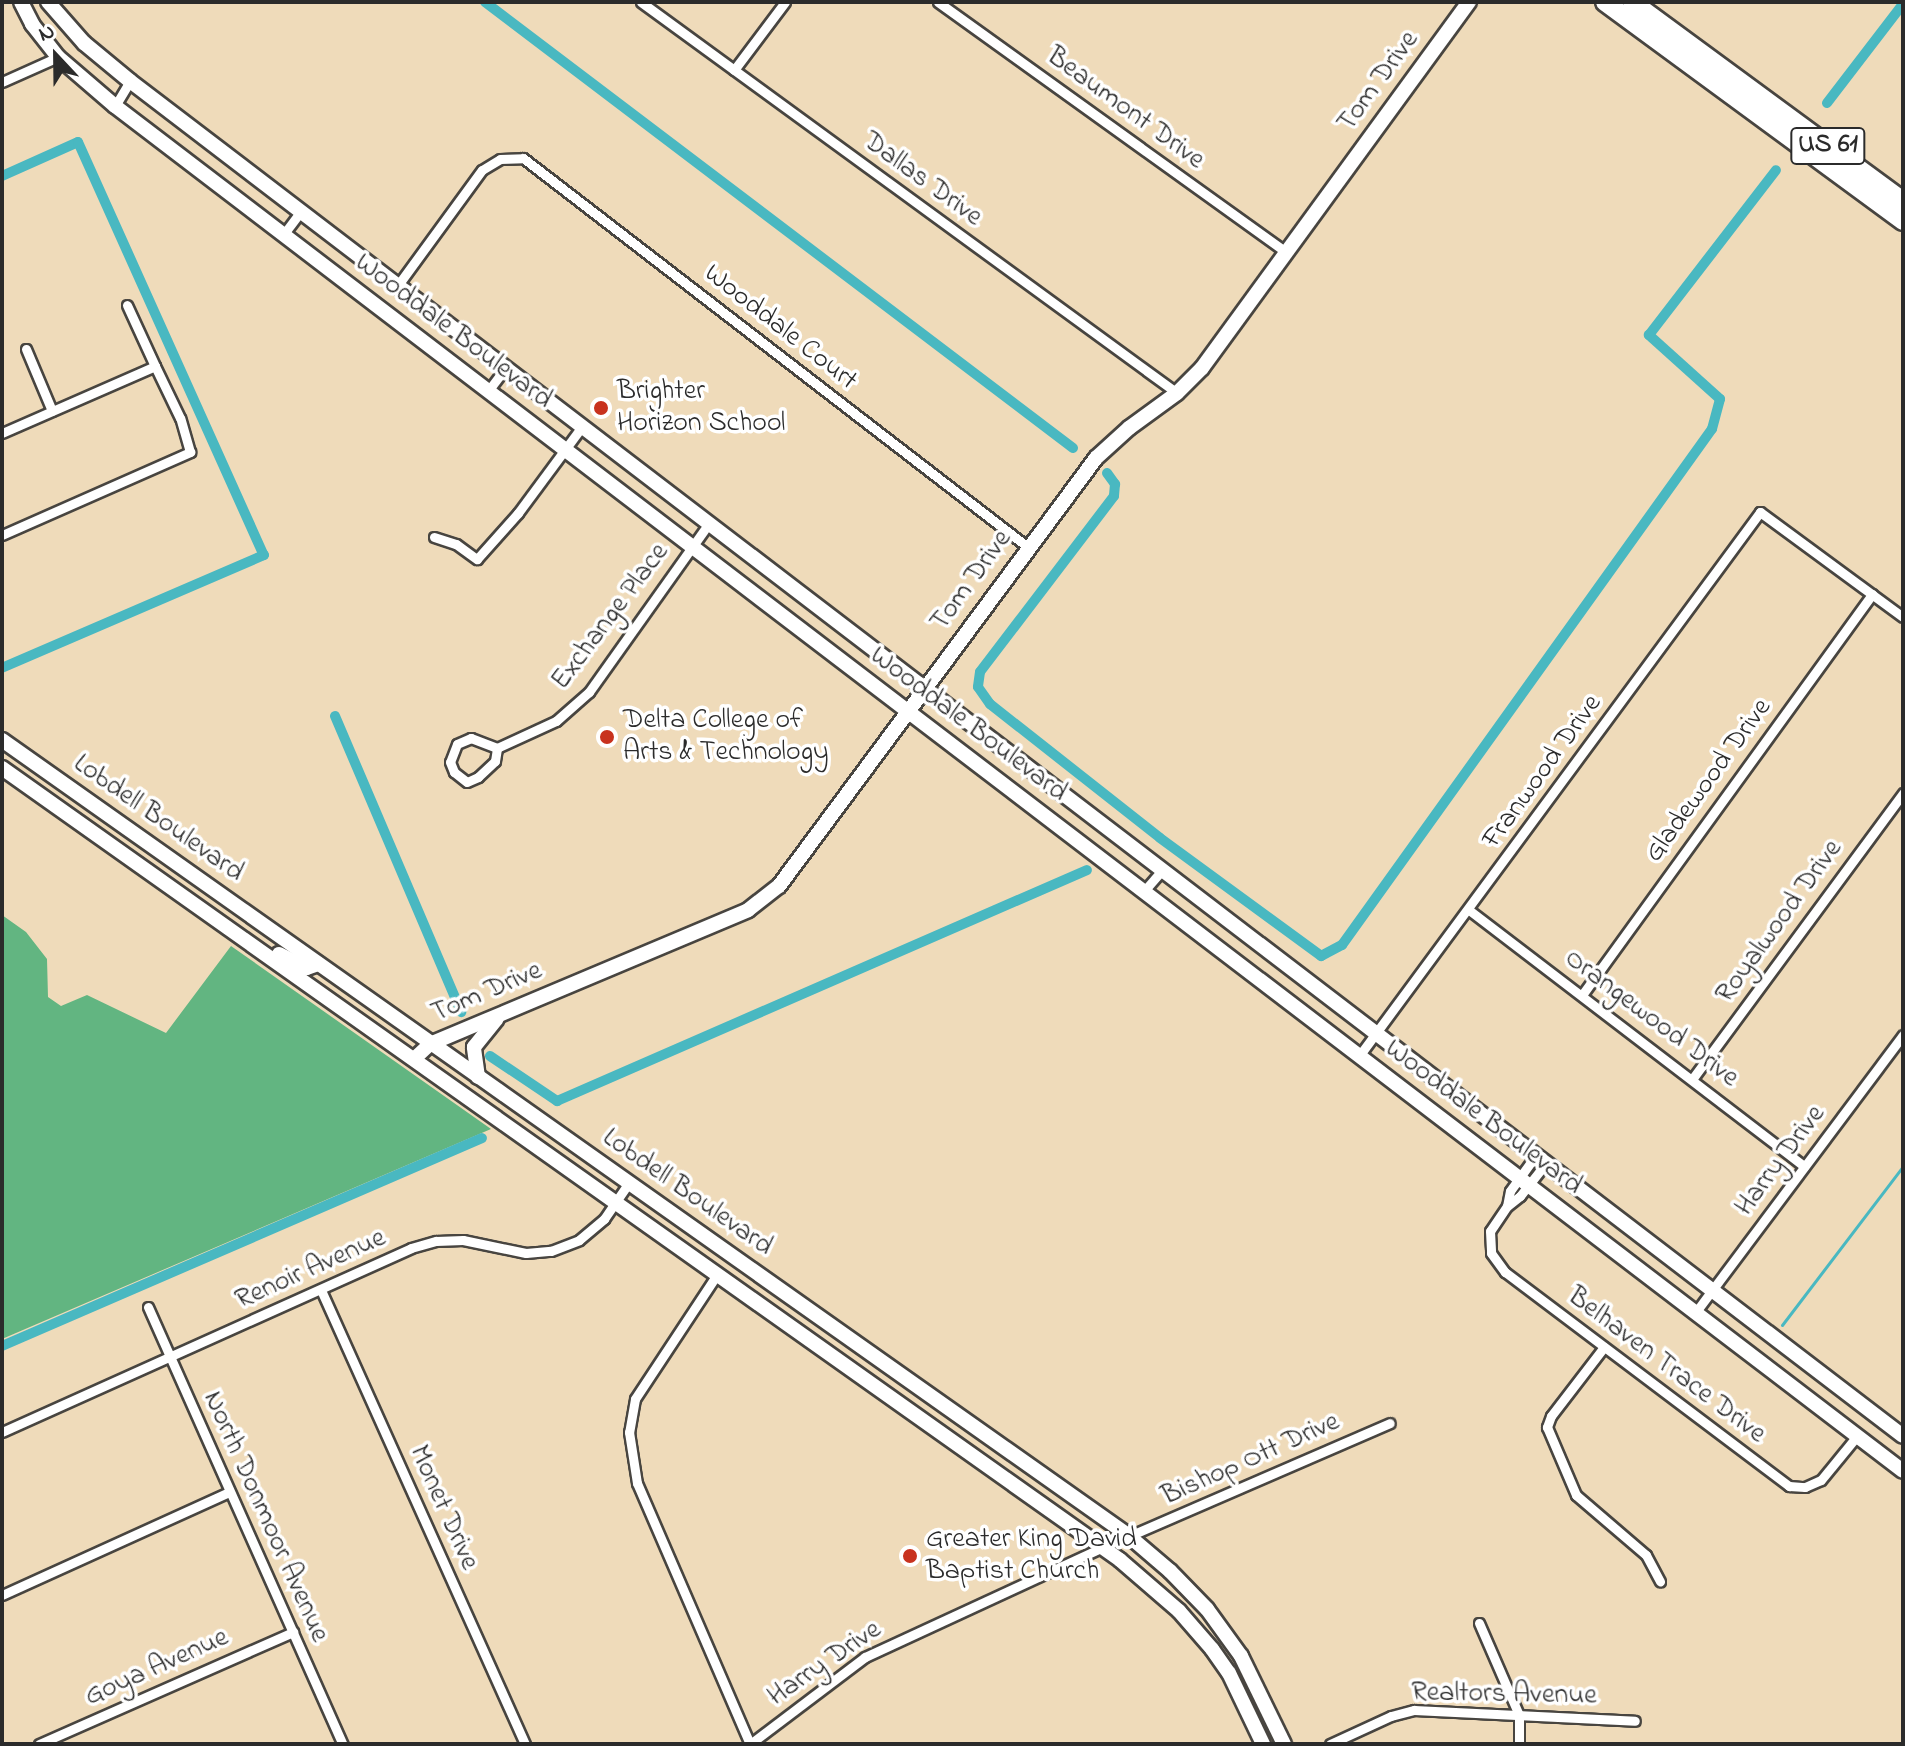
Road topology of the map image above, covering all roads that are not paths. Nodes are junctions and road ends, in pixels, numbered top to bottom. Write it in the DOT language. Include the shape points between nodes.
graph roads {
  1 [pos="21,2"];
  2 [pos="48,2"];
  3 [pos="641,2"];
  4 [pos="785,2"];
  5 [pos="938,2"];
  6 [pos="1469,2"];
  7 [pos="1605,2"];
  8 [pos="1632,2"];
  9 [pos="1703,55"];
  10 [pos="58,57"];
  11 [pos="734,70"];
  12 [pos="130,81"];
  13 [pos="2,82"];
  14 [pos="115,106"];
  15 [pos="1757,114"];
  16 [pos="1827,145"];
  17 [pos="1903,201"];
  18 [pos="301,211"];
  19 [pos="1903,221"];
  20 [pos="283,235"];
  21 [pos="1286,252"];
  22 [pos="398,285"];
  23 [pos="127,305"];
  24 [pos="26,349"];
  25 [pos="155,366"];
  26 [pos="506,367"];
  27 [pos="488,391"];
  28 [pos="1177,393"];
  29 [pos="52,411"];
  30 [pos="583,425"];
  31 [pos="2,433"];
  32 [pos="565,450"];
  33 [pos="709,523"];
  34 [pos="2,535"];
  35 [pos="434,537"];
  36 [pos="691,547"];
  37 [pos="1029,548"];
  38 [pos="1872,594"];
  39 [pos="1903,617"];
  40 [pos="924,690"];
  41 [pos="908,711"];
  42 [pos="2,740"];
  43 [pos="497,748"];
  44 [pos="2,768"];
  45 [pos="34,791"];
  46 [pos="1903,793"];
  47 [pos="94,805"];
  48 [pos="1162,870"];
  49 [pos="1144,891"];
  50 [pos="230,901"];
  51 [pos="1469,910"];
  52 [pos="217,920"];
  53 [pos="256,948"];
  54 [pos="318,964"];
  55 [pos="1582,995"];
  56 [pos="500,1015"];
  57 [pos="1377,1033"];
  58 [pos="1903,1035"];
  59 [pos="430,1044"];
  60 [pos="1359,1056"];
  61 [pos="414,1059"];
  62 [pos="478,1077"];
  63 [pos="1693,1078"];
  64 [pos="1541,1159"];
  65 [pos="1804,1166"];
  66 [pos="1524,1182"];
  67 [pos="628,1184"];
  68 [pos="616,1201"];
  69 [pos="689,1227"];
  70 [pos="677,1244"];
  71 [pos="718,1273"];
  72 [pos="321,1290"];
  73 [pos="1713,1291"];
  74 [pos="148,1307"];
  75 [pos="1695,1313"];
  76 [pos="1604,1347"];
  77 [pos="171,1357"];
  78 [pos="942,1405"];
  79 [pos="1390,1423"];
  80 [pos="929,1424"];
  81 [pos="2,1432"];
  82 [pos="1857,1436"];
  83 [pos="1903,1436"];
  84 [pos="1903,1471"];
  85 [pos="229,1492"];
  86 [pos="1129,1536"];
  87 [pos="1103,1547"];
  88 [pos="1660,1581"];
  89 [pos="2,1595"];
  90 [pos="1479,1623"];
  91 [pos="293,1632"];
  92 [pos="1519,1715"];
  93 [pos="1635,1721"];
  94 [pos="39,1744"];
  95 [pos="343,1744"];
  96 [pos="525,1744"];
  97 [pos="750,1744"];
  98 [pos="1263,1744"];
  99 [pos="1284,1744"];
  100 [pos="1330,1744"];
  101 [pos="1519,1744"];
  1 -- 10 [label="street, Wooddale Boulevard"];
  2 -- 12 [label="street, Wooddale Boulevard" via="84,43"];
  3 -- 11 [label="street, Dallas Drive"];
  4 -- 11 [label="street"];
  5 -- 21 [label="street, Beaumont Drive"];
  6 -- 21 [label="street, Tom Drive"];
  7 -- 15 [label="highway, US 61"];
  8 -- 9 [label="highway, US 61"];
  9 -- 15 [label="highway" via="1751,99"];
  9 -- 16 [label="highway, US 61"];
  10 -- 13 [label="street"];
  10 -- 14 [label="street, Wooddale Boulevard"];
  11 -- 28 [label="street, Dallas Drive"];
  12 -- 14 [label="street"];
  12 -- 18 [label="street, Wooddale Boulevard"];
  14 -- 20 [label="street, Wooddale Boulevard"];
  15 -- 16 [label="highway" via="1775,116 1810,141"];
  15 -- 19 [label="highway, US 61"];
  16 -- 17 [label="highway, US 61"];
  18 -- 20 [label="street"];
  18 -- 22 [label="street, Wooddale Boulevard"];
  20 -- 27 [label="street, Wooddale Boulevard"];
  21 -- 28 [label="street, Tom Drive" via="1202,368"];
  22 -- 26 [label="street, Wooddale Boulevard"];
  22 -- 37 [label="street, Wooddale Court" via="482,170 500,159 523,158"];
  23 -- 25 [label="street"];
  24 -- 29 [label="street"];
  25 -- 29 [label="street"];
  25 -- 34 [label="street" via="190,452"];
  26 -- 27 [label="street"];
  26 -- 30 [label="street, Wooddale Boulevard"];
  27 -- 32 [label="street, Wooddale Boulevard"];
  28 -- 37 [label="street, Tom Drive" via="1096,458"];
  29 -- 31 [label="street"];
  30 -- 32 [label="street"];
  30 -- 33 [label="street, Wooddale Boulevard"];
  32 -- 35 [label="street" via="477,559"];
  32 -- 36 [label="street, Wooddale Boulevard"];
  33 -- 36 [label="street, Exchange Place"];
  33 -- 40 [label="street, Wooddale Boulevard"];
  36 -- 41 [label="street, Wooddale Boulevard"];
  36 -- 43 [label="street, Exchange Place" via="589,692 556,721"];
  37 -- 40 [label="street, Tom Drive"];
  38 -- 39 [label="street"];
  38 -- 51 [label="street, Franwood Drive" via="1760,512"];
  38 -- 55 [label="street, Gladewood Drive"];
  40 -- 41 [label="street, Tom Drive"];
  40 -- 48 [label="street, Wooddale Boulevard"];
  41 -- 49 [label="street, Wooddale Boulevard"];
  41 -- 56 [label="street, Tom Drive" via="801,859 779,886 748,910"];
  42 -- 47 [label="street, Lobdell Boulevard"];
  43 -- 43 [label="street, Exchange Place" via="471,738 457,744 450,762 454,772 467,782 478,777 495,761"];
  44 -- 45 [label="street, Lobdell Boulevard"];
  45 -- 47 [label="street" via="47,792 79,812"];
  45 -- 52 [label="street, Lobdell Boulevard"];
  46 -- 63 [label="street, Royalwood Drive"];
  47 -- 50 [label="street, Lobdell Boulevard"];
  48 -- 49 [label="street"];
  48 -- 57 [label="street, Wooddale Boulevard"];
  49 -- 60 [label="street, Wooddale Boulevard"];
  50 -- 52 [label="street"];
  50 -- 54 [label="street, Lobdell Boulevard"];
  51 -- 55 [label="street, Orangewood Drive"];
  51 -- 57 [label="street, Franwood Drive"];
  52 -- 53 [label="street, Lobdell Boulevard"];
  53 -- 54 [label="street" via="269,948 307,968"];
  53 -- 61 [label="street, Lobdell Boulevard"];
  54 -- 59 [label="street, Lobdell Boulevard"];
  55 -- 63 [label="street, Orangewood Drive"];
  56 -- 59 [label="street, Tom Drive"];
  56 -- 62 [label="street" via="474,1047"];
  57 -- 60 [label="street, Franwood Drive"];
  57 -- 64 [label="street, Wooddale Boulevard"];
  58 -- 65 [label="street, Harry Drive"];
  59 -- 61 [label="street, Tom Drive"];
  59 -- 62 [label="street, Lobdell Boulevard"];
  60 -- 66 [label="street, Wooddale Boulevard"];
  61 -- 68 [label="street, Lobdell Boulevard"];
  62 -- 67 [label="street, Lobdell Boulevard"];
  63 -- 65 [label="street, Orangewood Drive"];
  64 -- 66 [label="street, Belhaven Trace Drive"];
  64 -- 73 [label="street, Wooddale Boulevard"];
  65 -- 73 [label="street, Harry Drive"];
  66 -- 75 [label="street, Wooddale Boulevard"];
  66 -- 76 [label="street, Belhaven Trace Drive" via="1510,1191 1489,1236 1495,1261"];
  67 -- 68 [label="street, Renoir Avenue"];
  67 -- 69 [label="street, Lobdell Boulevard"];
  68 -- 70 [label="street, Lobdell Boulevard"];
  68 -- 72 [label="street, Renoir Avenue" via="579,1240 551,1251 526,1253 463,1240 436,1241"];
  69 -- 70 [label="street"];
  69 -- 78 [label="street, Lobdell Boulevard"];
  70 -- 71 [label="street, Lobdell Boulevard"];
  71 -- 80 [label="street, Lobdell Boulevard"];
  71 -- 97 [label="street" via="635,1399 629,1432 637,1483"];
  72 -- 77 [label="street, Renoir Avenue"];
  72 -- 96 [label="street, Monet Drive"];
  73 -- 75 [label="street, Harry Drive"];
  73 -- 83 [label="street, Wooddale Boulevard"];
  74 -- 77 [label="street, North Donmoor Avenue"];
  75 -- 82 [label="street, Wooddale Boulevard"];
  76 -- 82 [label="street, Belhaven Trace Drive" via="1789,1486 1821,1480"];
  76 -- 88 [label="street" via="1547,1427 1576,1495 1646,1555"];
  77 -- 81 [label="street, Renoir Avenue"];
  77 -- 85 [label="street, North Donmoor Avenue"];
  78 -- 80 [label="street"];
  78 -- 86 [label="street, Lobdell Boulevard"];
  79 -- 86 [label="street, Bishop Ott Drive"];
  80 -- 87 [label="street, Lobdell Boulevard"];
  82 -- 84 [label="street, Wooddale Boulevard"];
  85 -- 89 [label="street"];
  85 -- 91 [label="street, North Donmoor Avenue"];
  86 -- 87 [label="street"];
  86 -- 99 [label="street, Lobdell Boulevard" via="1207,1609 1241,1656"];
  87 -- 97 [label="street, Harry Drive" via="865,1657"];
  87 -- 98 [label="street, Lobdell Boulevard" via="1160,1592 1200,1634 1229,1673"];
  90 -- 92 [label="street"];
  91 -- 94 [label="street, Goya Avenue"];
  91 -- 95 [label="street, North Donmoor Avenue"];
  92 -- 93 [label="street, Realtors Avenue"];
  92 -- 100 [label="street, Realtors Avenue" via="1414,1710"];
  92 -- 101 [label="street"];
}
